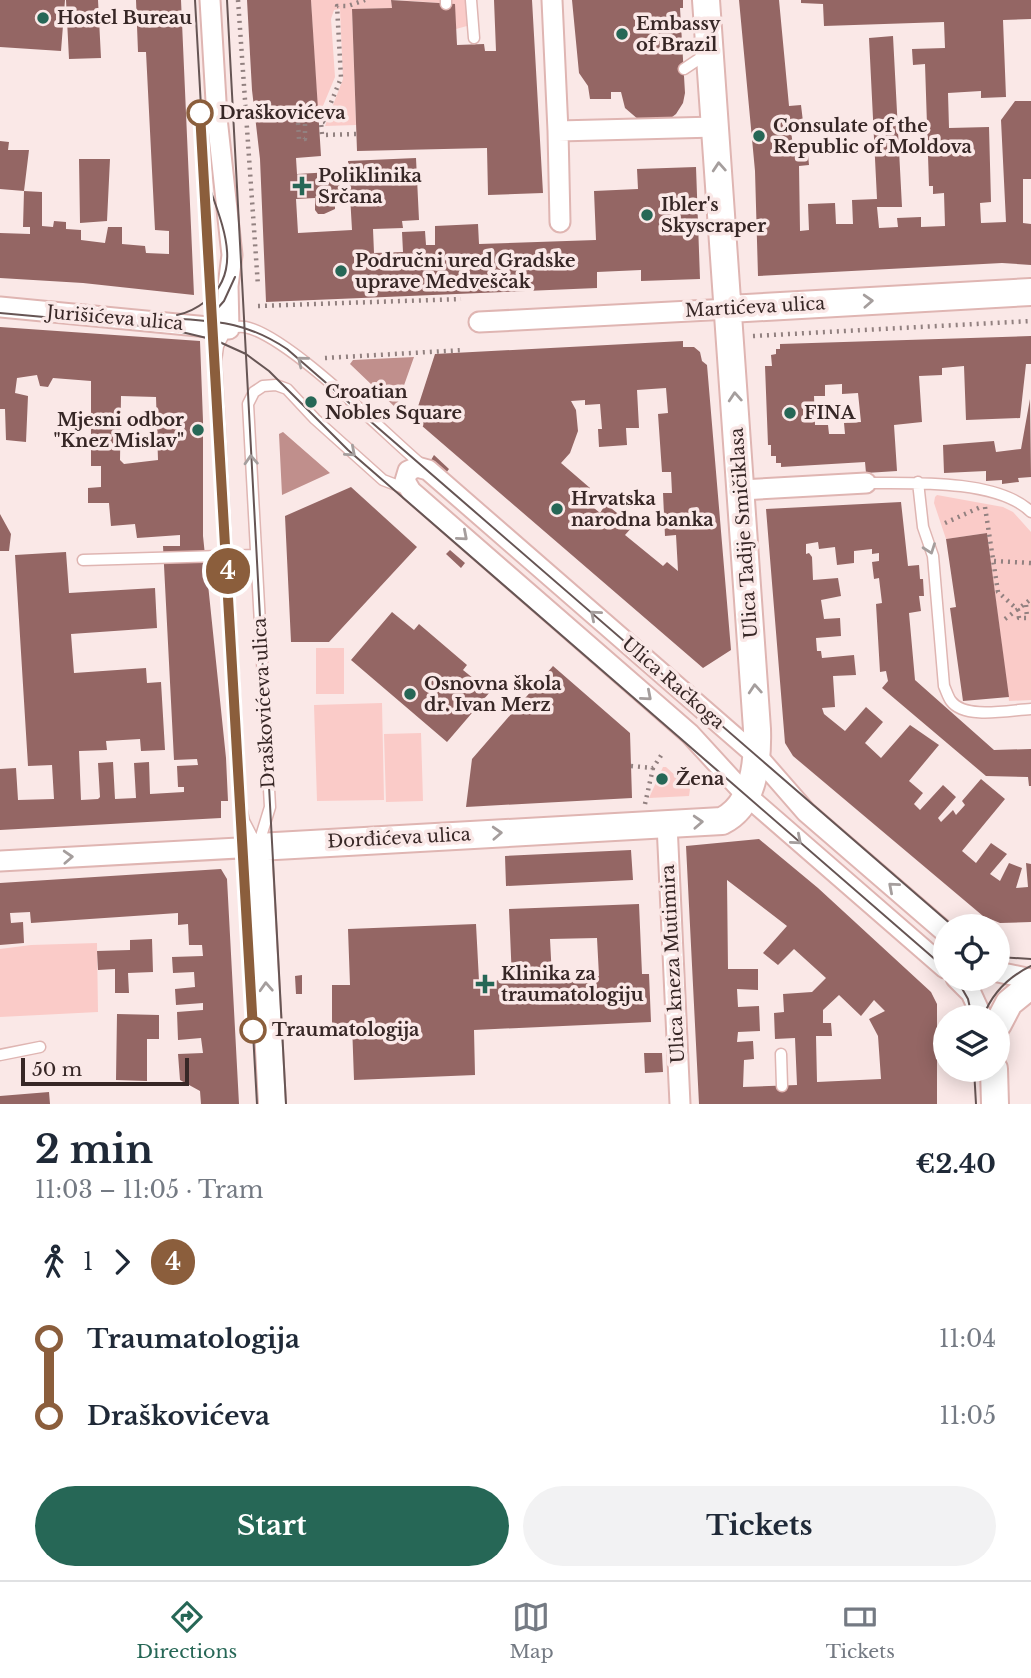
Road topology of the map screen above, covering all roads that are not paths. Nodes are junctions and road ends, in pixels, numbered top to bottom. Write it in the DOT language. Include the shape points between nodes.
graph roads {
  1 [pos="211,0"];
  2 [pos="471,0"];
  3 [pos="552,0"];
  4 [pos="706,0"];
  5 [pos="474,38"];
  6 [pos="716,127"];
  7 [pos="558,131"];
  8 [pos="561,222"];
  9 [pos="1031,292"];
  10 [pos="0,307"];
  11 [pos="729,309"];
  12 [pos="479,323"];
  13 [pos="229,329"];
  14 [pos="428,470"];
  15 [pos="383,480"];
  16 [pos="918,482"];
  17 [pos="866,483"];
  18 [pos="741,490"];
  19 [pos="411,491"];
  20 [pos="1031,512"];
  21 [pos="256,555"];
  22 [pos="227,556"];
  23 [pos="83,560"];
  24 [pos="1031,709"];
  25 [pos="758,757"];
  26 [pos="746,795"];
  27 [pos="667,824"];
  28 [pos="258,847"];
  29 [pos="0,861"];
  30 [pos="933,922"];
  31 [pos="933,958"];
  32 [pos="1010,975"];
  33 [pos="1031,979"];
  34 [pos="1031,985"];
  35 [pos="1008,1005"];
  36 [pos="40,1047"];
  37 [pos="781,1054"];
  38 [pos="0,1055"];
  39 [pos="994,1082"];
  40 [pos="782,1086"];
  41 [pos="272,1104"];
  42 [pos="680,1104"];
  43 [pos="995,1104"];
  1 -- 13 [label="street" via="217,118 232,255"];
  2 -- 5 [label="lane"];
  3 -- 7 [label="street"];
  4 -- 6 [label="street, Ulica Tadije Smičiklasa"];
  6 -- 7 [label="street"];
  11 -- 6 [label="street, Ulica Tadije Smičiklasa, one-way"];
  7 -- 8 [label="street"];
  11 -- 9 [label="street, Martićeva ulica, one-way"];
  10 -- 13 [label="street, Jurišićeva ulica"];
  11 -- 12 [label="street, Martićeva ulica"];
  18 -- 11 [label="street, Ulica Tadije Smičiklasa, one-way"];
  14 -- 13 [label="lane, one-way" via="287,349 250,328"];
  13 -- 22 [label="lane, Draškovićeva ulica" via="216,361"];
  14 -- 19 [label="street" via="417,467 408,471 405,481"];
  25 -- 14 [label="street, Ulica Račkoga, one-way"];
  15 -- 19 [label="lane, Ulica Račkoga"];
  21 -- 15 [label="lane, Draškovićeva ulica, one-way" via="248,404 263,386 287,389"];
  16 -- 17 [label="lane"];
  16 -- 20 [label="lane" via="947,483 1012,498"];
  16 -- 24 [label="lane, one-way" via="923,527 933,556 944,686 952,703 978,713"];
  17 -- 18 [label="street"];
  25 -- 18 [label="street, Ulica Tadije Smičiklasa, one-way"];
  19 -- 26 [label="street, Ulica Račkoga, one-way" via="690,734"];
  21 -- 22 [label="lane"];
  21 -- 28 [label="lane, Draškovićeva ulica" via="270,807"];
  22 -- 23 [label="lane"];
  22 -- 28 [label="lane, Draškovićeva ulica" via="241,807"];
  25 -- 26 [label="street, Đorđićeva ulica"];
  30 -- 25 [label="street, Ulica Račkoga, one-way" via="806,811"];
  27 -- 26 [label="street, Đorđićeva ulica, one-way" via="722,821"];
  26 -- 31 [label="street, Ulica Račkoga, one-way"];
  28 -- 27 [label="street, Đorđićeva ulica, one-way"];
  27 -- 42 [label="street, Ulica kneza Mutimira"];
  29 -- 28 [label="street, Đorđićeva ulica, one-way"];
  41 -- 28 [label="street, Draškovićeva ulica, one-way"];
  32 -- 33 [label="street"];
  34 -- 35 [label="street"];
  36 -- 38 [label="lane"];
  37 -- 40 [label="lane"];
  39 -- 43 [label="street"];
}
